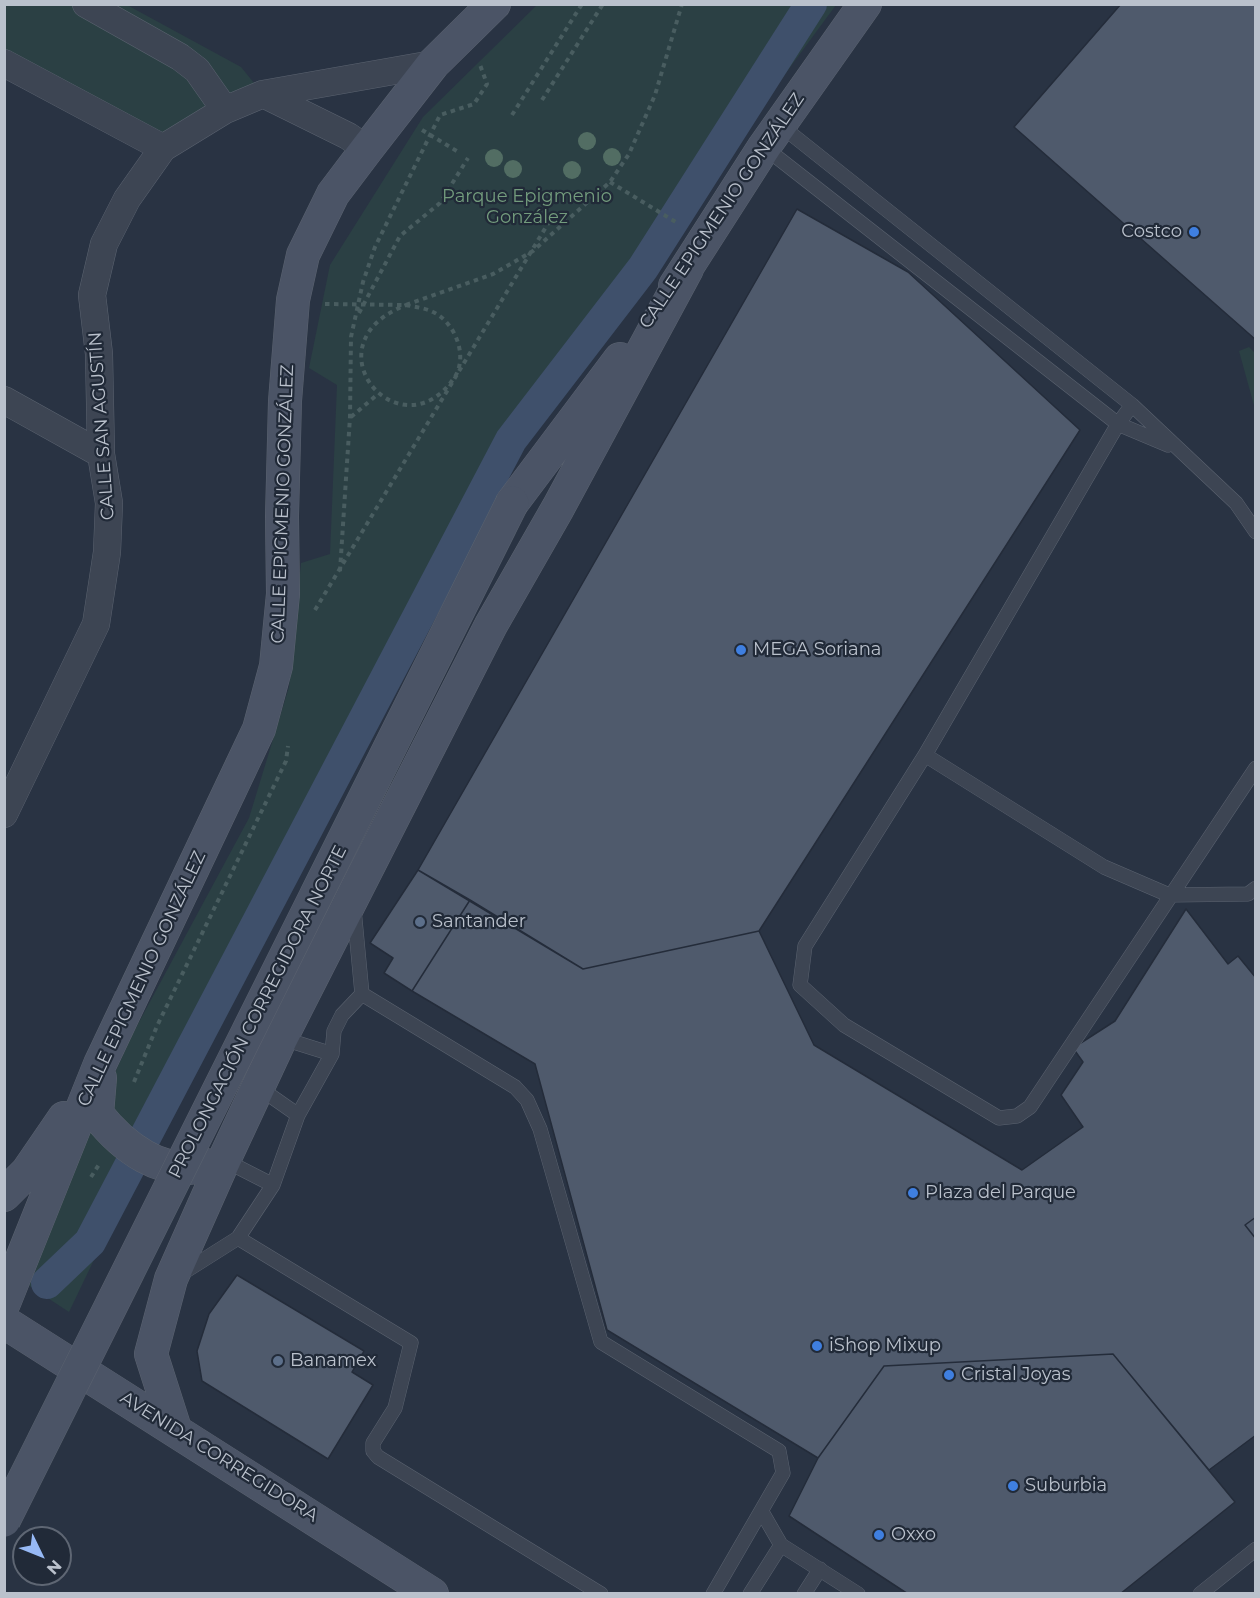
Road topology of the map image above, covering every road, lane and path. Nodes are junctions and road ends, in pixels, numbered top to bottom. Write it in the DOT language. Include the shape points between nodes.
graph roads {
  1 [pos="86,4"];
  2 [pos="494,4"];
  3 [pos="582,4"];
  4 [pos="603,4"];
  5 [pos="682,4"];
  6 [pos="865,4"];
  7 [pos="467,30"];
  8 [pos="4,63"];
  9 [pos="433,64"];
  10 [pos="263,94"];
  11 [pos="542,100"];
  12 [pos="225,110"];
  13 [pos="394,113"];
  14 [pos="512,115"];
  15 [pos="429,135"];
  16 [pos="772,136"];
  17 [pos="163,148"];
  18 [pos="367,149"];
  19 [pos="460,153"];
  20 [pos="468,158"];
  21 [pos="610,182"];
  22 [pos="555,212"];
  23 [pos="688,229"];
  24 [pos="533,251"];
  25 [pos="687,269"];
  26 [pos="293,300"];
  27 [pos="363,305"];
  28 [pos="406,305"];
  29 [pos="378,394"];
  30 [pos="4,400"];
  31 [pos="1132,405"];
  32 [pos="350,417"];
  33 [pos="1118,424"];
  34 [pos="1175,448"];
  35 [pos="101,454"];
  36 [pos="512,503"];
  37 [pos="1256,532"];
  38 [pos="340,571"];
  39 [pos="314,611"];
  40 [pos="925,755"];
  41 [pos="1256,768"];
  42 [pos="4,814"];
  43 [pos="353,894"];
  44 [pos="1169,895"];
  45 [pos="1253,895"];
  46 [pos="362,994"];
  47 [pos="281,1038"];
  48 [pos="332,1054"];
  49 [pos="100,1064"];
  50 [pos="258,1087"];
  51 [pos="298,1115"];
  52 [pos="224,1160"];
  53 [pos="273,1185"];
  54 [pos="4,1195"];
  55 [pos="238,1238"];
  56 [pos="171,1280"];
  57 [pos="4,1303"];
  58 [pos="4,1322"];
  59 [pos="175,1429"];
  60 [pos="762,1512"];
  61 [pos="4,1520"];
  62 [pos="781,1545"];
  63 [pos="1256,1550"];
  64 [pos="820,1569"];
  65 [pos="432,1593"];
  66 [pos="601,1593"];
  67 [pos="712,1593"];
  68 [pos="750,1593"];
  69 [pos="804,1593"];
  70 [pos="858,1593"];
  71 [pos="1200,1593"];
  1 -- 12 [label="street" via="198,70"];
  2 -- 7 [label="main road, CALLE EPIGMENIO GONZÁLEZ"];
  3 -- 14 [label="path"];
  4 -- 11 [label="path"];
  5 -- 21 [label="path" via="655,95 629,154"];
  6 -- 16 [label="main road, CALLE EPIGMENIO GONZÁLEZ"];
  7 -- 9 [label="main road, CALLE EPIGMENIO GONZÁLEZ"];
  7 -- 15 [label="path" via="487,84 474,104 440,115"];
  8 -- 17 [label="street"];
  9 -- 10 [label="street, CALLE SAN AGUSTÍN"];
  9 -- 13 [label="main road, CALLE EPIGMENIO GONZÁLEZ"];
  10 -- 12 [label="street, CALLE SAN AGUSTÍN"];
  10 -- 18 [label="street"];
  12 -- 17 [label="street, CALLE SAN AGUSTÍN"];
  13 -- 15 [label="path"];
  13 -- 18 [label="main road, CALLE EPIGMENIO GONZÁLEZ"];
  15 -- 19 [label="path"];
  15 -- 27 [label="path" via="375,247 363,282"];
  16 -- 25 [label="main road, CALLE EPIGMENIO GONZÁLEZ"];
  16 -- 31 [label="lane"];
  16 -- 33 [label="lane"];
  17 -- 35 [label="street, CALLE SAN AGUSTÍN" via="127,199 104,244 92,295 99,354"];
  18 -- 26 [label="main road, CALLE EPIGMENIO GONZÁLEZ" via="333,195 303,255"];
  20 -- 27 [label="path" via="440,203 400,236"];
  21 -- 23 [label="path"];
  21 -- 24 [label="path"];
  22 -- 24 [label="path"];
  24 -- 28 [label="path" via="493,274"];
  24 -- 38 [label="path"];
  25 -- 36 [label="main road, CALLE EPIGMENIO GONZÁLEZ"];
  25 -- 43 [label="main road" via="491,625"];
  26 -- 27 [label="path"];
  26 -- 49 [label="main road, CALLE EPIGMENIO GONZÁLEZ" via="285,401 283,594 276,666 259,729"];
  27 -- 28 [label="path"];
  27 -- 32 [label="path" via="351,337"];
  28 -- 29 [label="path" via="388,312 369,328 361,350 364,374"];
  28 -- 29 [label="path" via="434,312 452,327 461,350 457,374 444,393 423,405 399,405"];
  29 -- 32 [label="path"];
  30 -- 35 [label="street"];
  31 -- 33 [label="lane"];
  31 -- 34 [label="lane"];
  32 -- 38 [label="path"];
  33 -- 34 [label="lane"];
  33 -- 40 [label="lane"];
  34 -- 37 [label="lane" via="1236,503"];
  35 -- 42 [label="street, CALLE SAN AGUSTÍN" via="109,502 107,552 96,624"];
  36 -- 61 [label="main road, PROLONGACIÓN CORREGIDORA NORTE, bridge"];
  38 -- 39 [label="path"];
  40 -- 44 [label="lane" via="1104,867"];
  40 -- 44 [label="lane" via="805,946 800,985 844,1025 999,1118 1017,1116 1030,1107"];
  41 -- 44 [label="lane"];
  43 -- 46 [label="lane"];
  43 -- 47 [label="main road"];
  44 -- 45 [label="lane"];
  46 -- 48 [label="lane" via="342,1015 334,1032"];
  46 -- 60 [label="lane" via="515,1087 527,1100 540,1130 601,1342 779,1451 783,1473"];
  47 -- 48 [label="lane"];
  47 -- 50 [label="main road"];
  48 -- 51 [label="lane"];
  49 -- 52 [label="main road" via="97,1114 116,1138 162,1165 194,1169"];
  49 -- 54 [label="main road" via="27,1172"];
  49 -- 57 [label="main road, CALLE EPIGMENIO GONZÁLEZ"];
  50 -- 51 [label="lane"];
  50 -- 52 [label="main road"];
  51 -- 53 [label="lane"];
  52 -- 53 [label="lane"];
  52 -- 56 [label="main road"];
  53 -- 55 [label="lane"];
  55 -- 56 [label="lane"];
  55 -- 66 [label="lane" via="411,1343 395,1408 374,1443 373,1451 378,1457"];
  56 -- 59 [label="main road" via="151,1354"];
  58 -- 59 [label="main road, AVENIDA CORREGIDORA"];
  59 -- 65 [label="main road, AVENIDA CORREGIDORA"];
  60 -- 62 [label="lane"];
  60 -- 67 [label="lane"];
  62 -- 64 [label="lane"];
  62 -- 68 [label="lane"];
  63 -- 71 [label="lane"];
  64 -- 69 [label="lane"];
  64 -- 70 [label="lane"];
}
